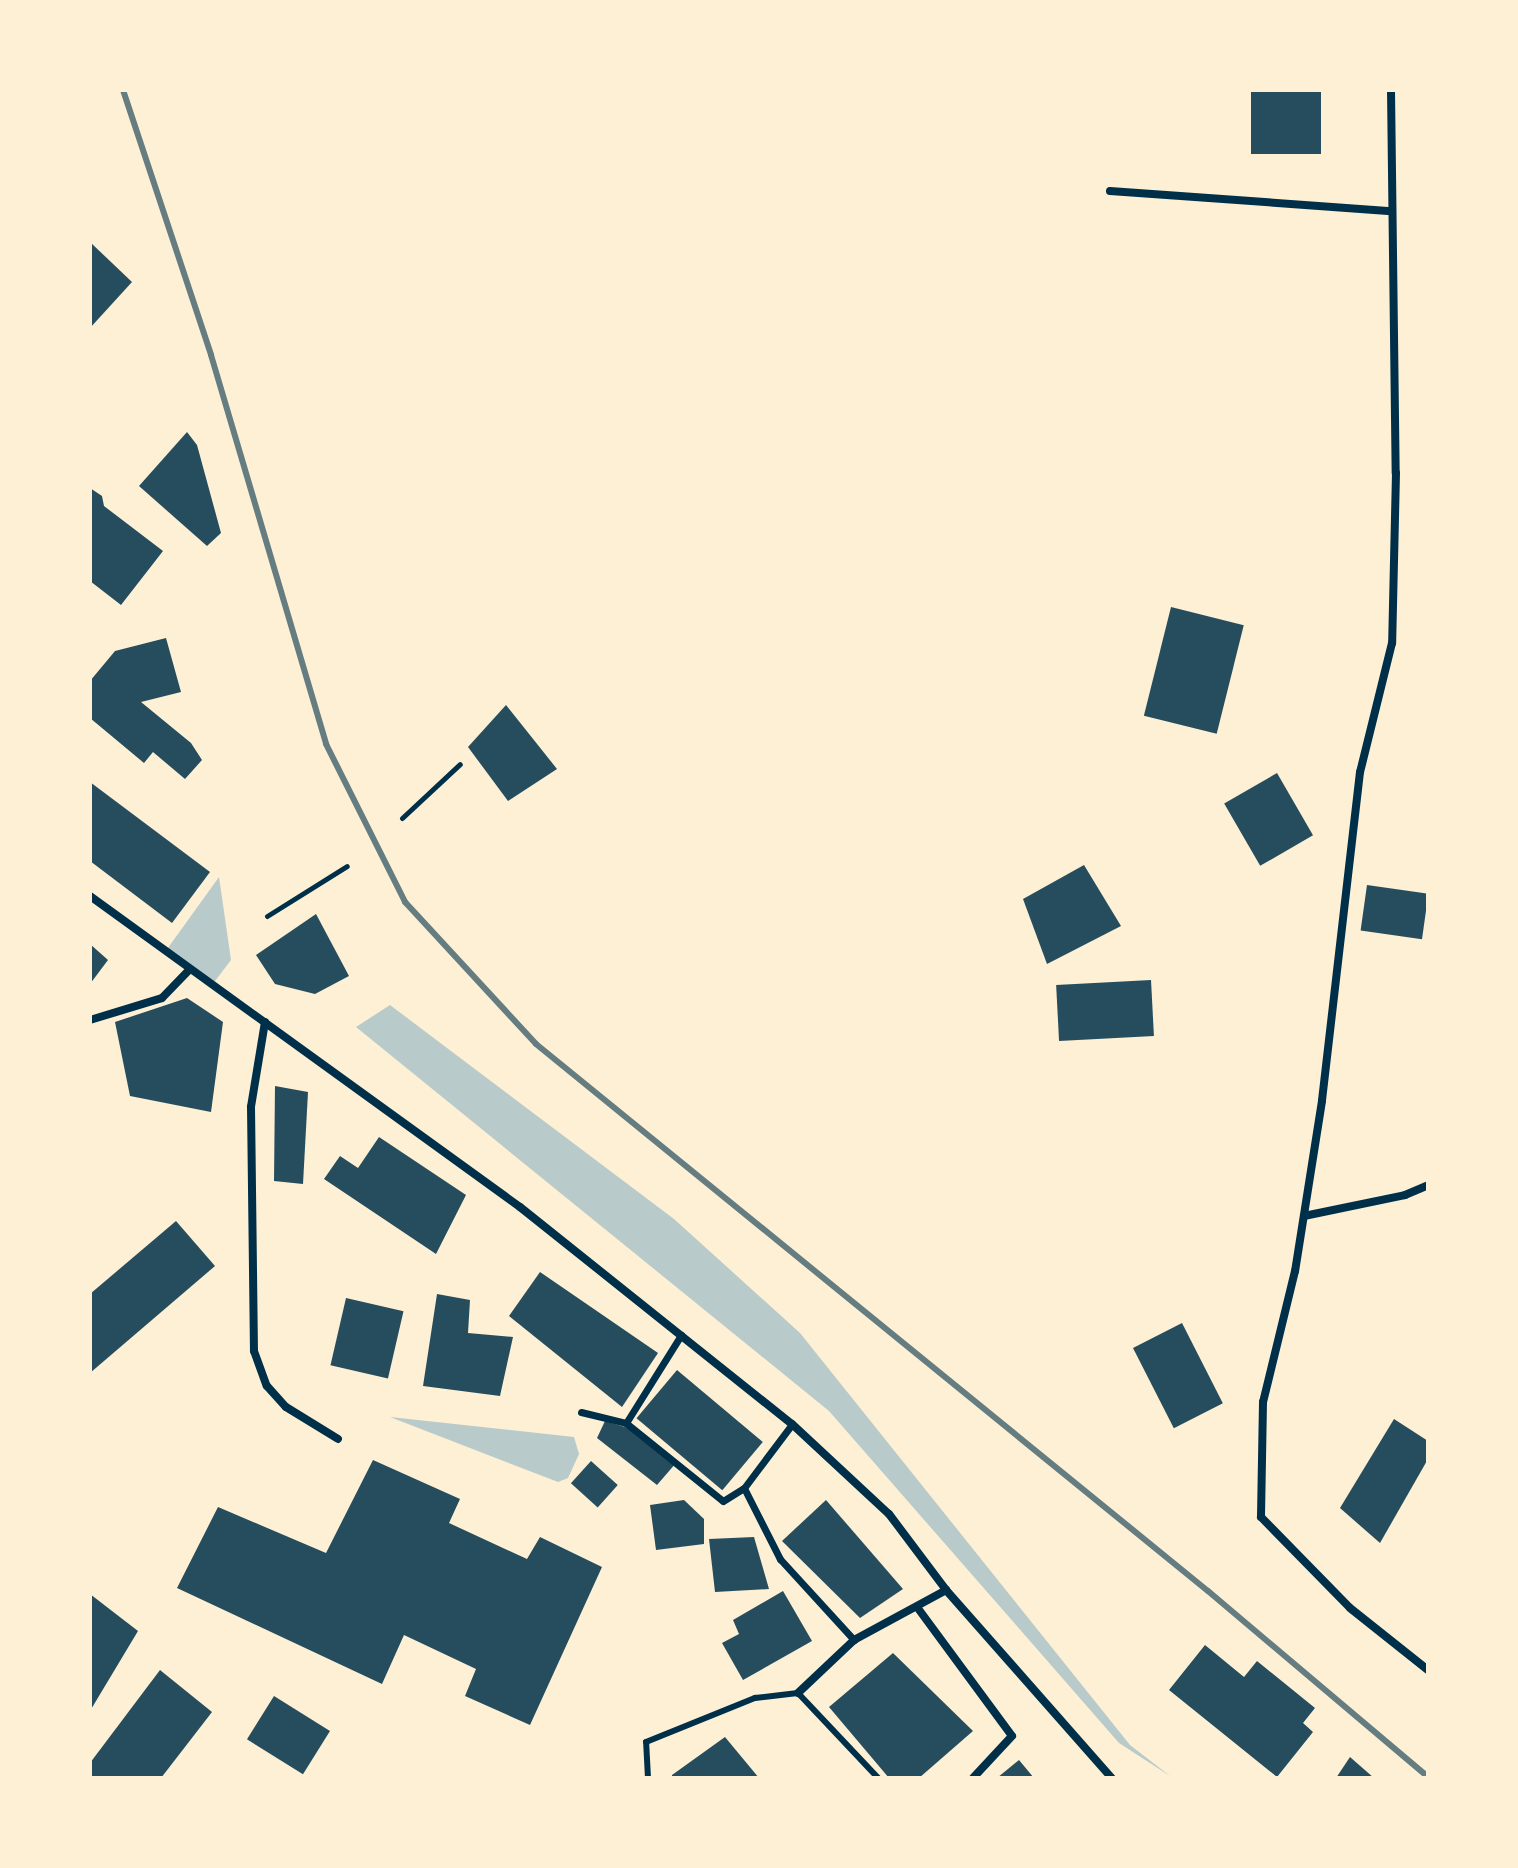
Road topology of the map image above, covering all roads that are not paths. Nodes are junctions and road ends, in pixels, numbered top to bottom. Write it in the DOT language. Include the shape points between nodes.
graph roads {
  1 [pos="1391,90"];
  2 [pos="1110,191"];
  3 [pos="1391,211"];
  4 [pos="90,896"];
  5 [pos="190,969"];
  6 [pos="90,1020"];
  7 [pos="265,1022"];
  8 [pos="1428,1185"];
  9 [pos="1304,1216"];
  10 [pos="681,1335"];
  11 [pos="581,1412"];
  12 [pos="626,1423"];
  13 [pos="792,1424"];
  14 [pos="338,1439"];
  15 [pos="744,1488"];
  16 [pos="946,1590"];
  17 [pos="917,1607"];
  18 [pos="854,1640"];
  19 [pos="1428,1670"];
  20 [pos="798,1693"];
  21 [pos="648,1778"];
  22 [pos="878,1778"];
  23 [pos="973,1778"];
  24 [pos="1112,1778"];
  1 -- 3 [label="street"];
  2 -- 3 [label="street"];
  3 -- 9 [label="street" via="1396,473 1392,643 1360,772"];
  4 -- 5 [label="street"];
  5 -- 6 [label="street" via="162,998"];
  5 -- 7 [label="street"];
  7 -- 10 [label="street" via="520,1207"];
  7 -- 14 [label="street" via="251,1107 254,1351 267,1386 286,1407"];
  8 -- 9 [label="street" via="1405,1195"];
  9 -- 19 [label="street" via="1263,1402 1261,1517 1350,1608"];
  10 -- 12 [label="street"];
  10 -- 13 [label="street"];
  11 -- 12 [label="street"];
  12 -- 15 [label="street" via="723,1501"];
  13 -- 15 [label="street"];
  13 -- 16 [label="street" via="889,1514"];
  15 -- 18 [label="street" via="780,1559"];
  16 -- 17 [label="street"];
  16 -- 24 [label="street"];
  17 -- 18 [label="street"];
  17 -- 23 [label="street" via="1012,1736"];
  18 -- 20 [label="street"];
  20 -- 21 [label="lane" via="755,1698 646,1742"];
  20 -- 22 [label="lane"];
}
